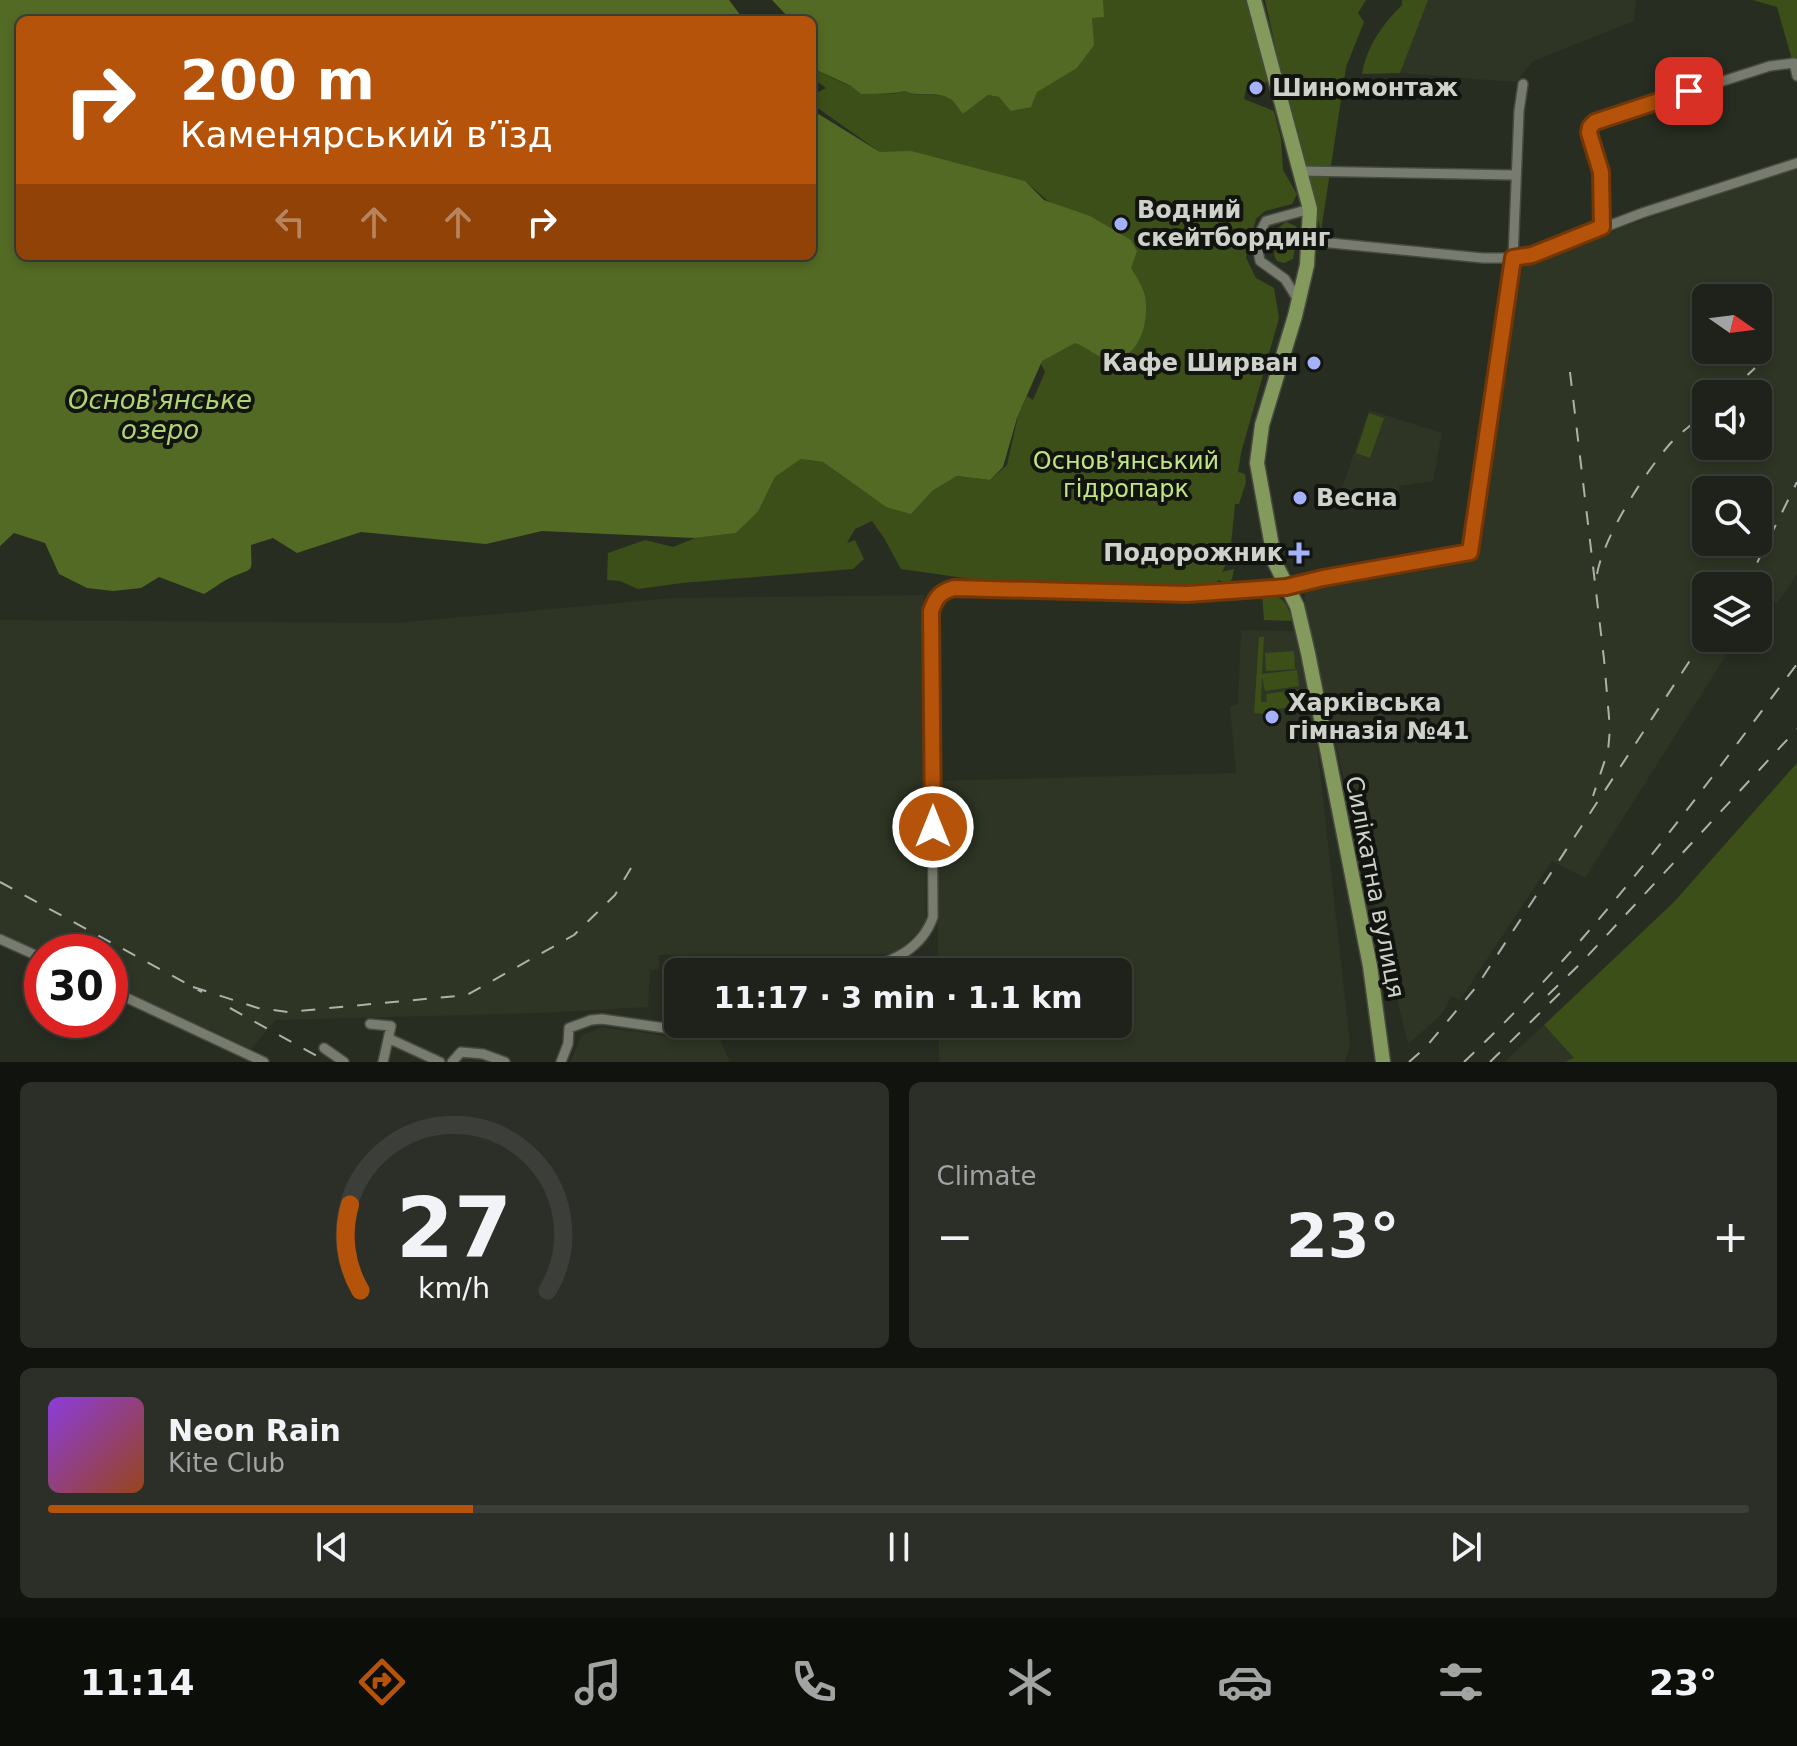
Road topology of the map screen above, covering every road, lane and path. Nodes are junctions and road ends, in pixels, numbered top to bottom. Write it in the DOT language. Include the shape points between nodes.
graph roads {
  1 [pos="1254,0"];
  2 [pos="1797,76"];
  3 [pos="1523,84"];
  4 [pos="1797,163"];
  5 [pos="1302,171"];
  6 [pos="1515,175"];
  7 [pos="1310,209"];
  8 [pos="1602,227"];
  9 [pos="1310,241"];
  10 [pos="1513,258"];
  11 [pos="1299,301"];
  12 [pos="1286,587"];
  13 [pos="0,939"];
  14 [pos="24,950"];
  15 [pos="896,958"];
  16 [pos="128,998"];
  17 [pos="370,1024"];
  18 [pos="664,1028"];
  19 [pos="390,1039"];
  20 [pos="324,1048"];
  21 [pos="264,1062"];
  22 [pos="344,1062"];
  23 [pos="383,1062"];
  24 [pos="440,1062"];
  25 [pos="452,1062"];
  26 [pos="505,1062"];
  27 [pos="561,1062"];
  28 [pos="1383,1062"];
  1 -- 5 [label="main road, Силікатна вулиця"];
  2 -- 8 [label="street" via="1794,63 1770,66 1595,122 1589,133 1601,172"];
  3 -- 6 [label="street"];
  4 -- 8 [label="street"];
  5 -- 6 [label="street"];
  5 -- 7 [label="main road, Силікатна вулиця"];
  6 -- 10 [label="street"];
  7 -- 9 [label="main road, Силікатна вулиця"];
  7 -- 11 [label="street" via="1266,221 1256,240 1260,261 1285,279"];
  8 -- 10 [label="street"];
  9 -- 10 [label="street"];
  9 -- 11 [label="main road, Силікатна вулиця"];
  10 -- 12 [label="street" via="1470,552"];
  11 -- 12 [label="main road, Силікатна вулиця" via="1262,425 1257,463 1275,563"];
  12 -- 15 [label="street" via="1187,594 943,591 931,611 933,917 915,947"];
  12 -- 28 [label="main road, Силікатна вулиця" via="1297,606 1308,653 1370,966"];
  13 -- 14 [label="street"];
  16 -- 21 [label="street"];
  17 -- 19 [label="street" via="391,1026"];
  18 -- 27 [label="street" via="591,1020 569,1028"];
  19 -- 23 [label="street"];
  19 -- 24 [label="street"];
  20 -- 22 [label="street"];
  25 -- 26 [label="street" via="461,1052"];
}
